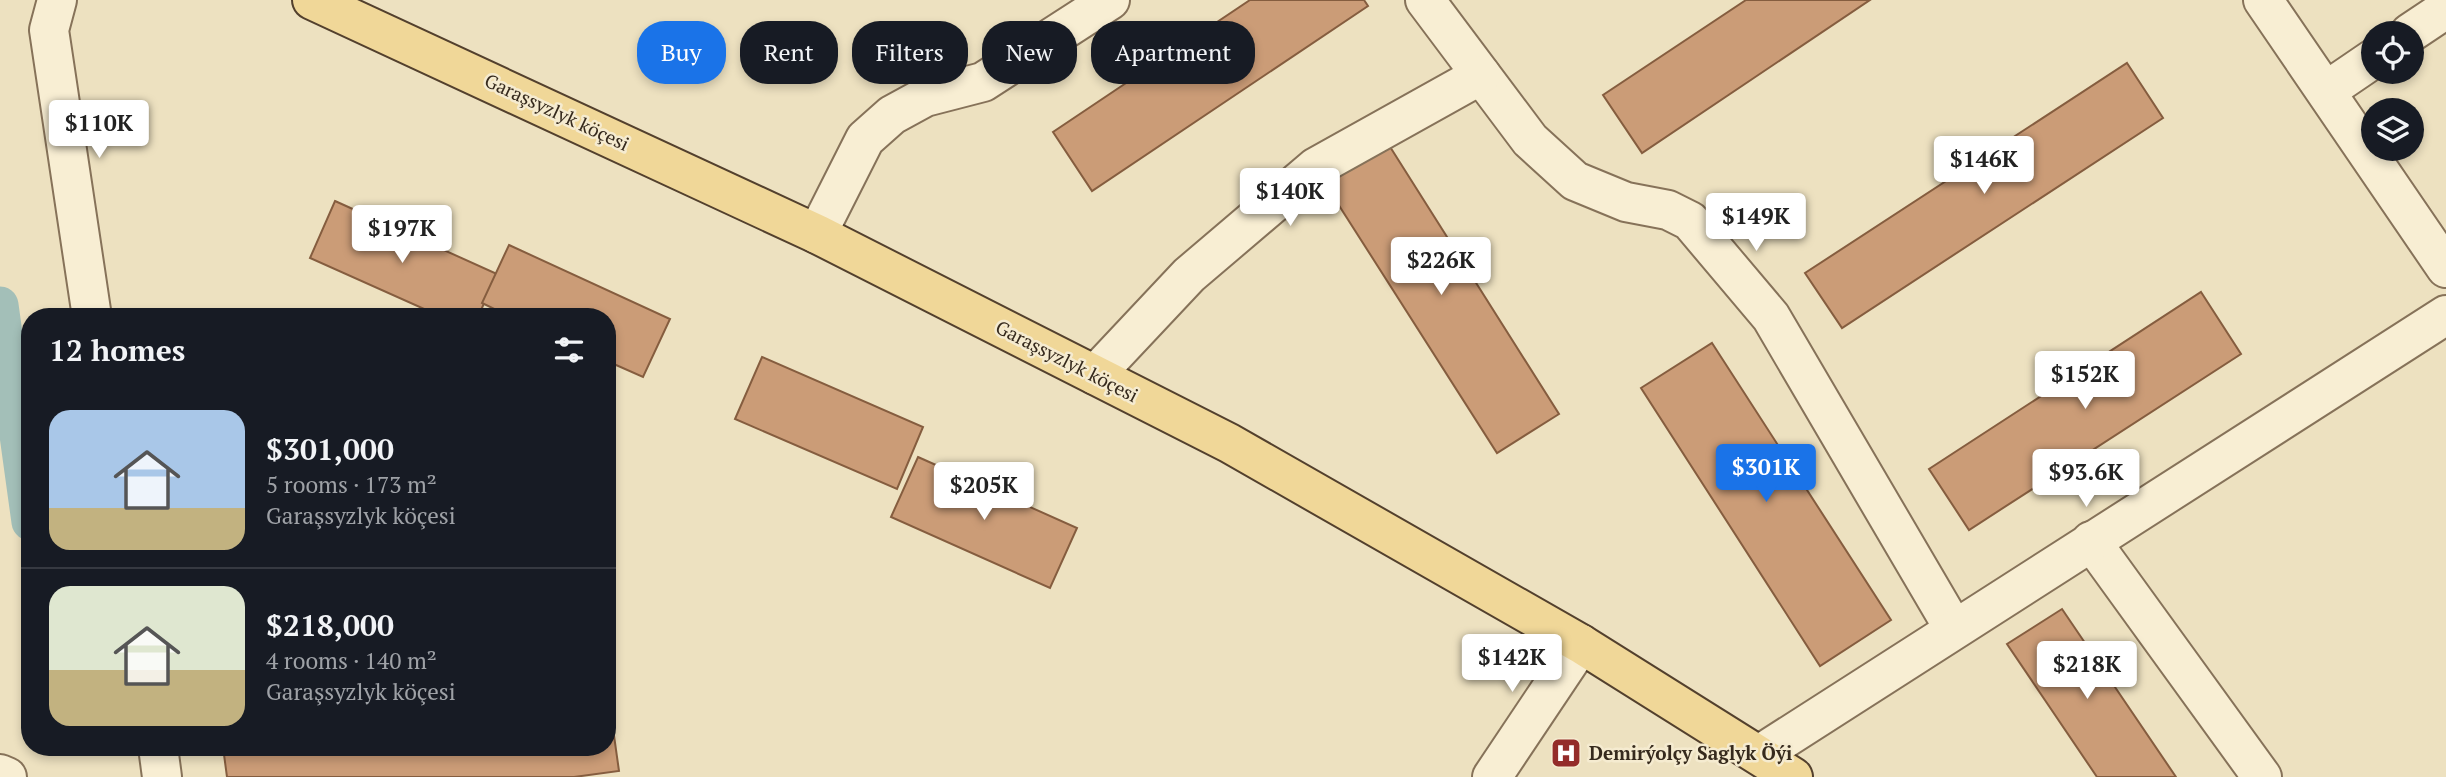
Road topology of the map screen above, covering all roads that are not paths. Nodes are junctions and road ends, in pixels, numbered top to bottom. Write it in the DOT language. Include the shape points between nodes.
graph roads {
  1 [pos="57,0"];
  2 [pos="312,0"];
  3 [pos="1110,0"];
  4 [pos="1425,0"];
  5 [pos="2263,0"];
  6 [pos="2446,9"];
  7 [pos="2424,24"];
  8 [pos="2361,67"];
  9 [pos="1481,75"];
  10 [pos="2326,91"];
  11 [pos="817,234"];
  12 [pos="2446,268"];
  13 [pos="91,308"];
  14 [pos="2446,315"];
  15 [pos="1095,375"];
  16 [pos="2091,541"];
  17 [pos="1954,629"];
  18 [pos="1581,644"];
  19 [pos="1759,755"];
  20 [pos="159,756"];
  21 [pos="0,774"];
  22 [pos="7,777"];
  23 [pos="162,777"];
  24 [pos="1492,777"];
  25 [pos="1793,777"];
  26 [pos="2262,777"];
  1 -- 13 [label="street" via="49,30"];
  2 -- 11 [label="main road, Garaşsyzlyk köçesi"];
  3 -- 11 [label="street" via="984,82 925,97 892,115 865,139"];
  4 -- 9 [label="street"];
  5 -- 10 [label="street"];
  6 -- 7 [label="street"];
  8 -- 10 [label="street"];
  9 -- 15 [label="street" via="1316,167 1189,275"];
  9 -- 17 [label="street" via="1530,140 1575,181 1626,202 1668,210 1690,220 1771,317"];
  10 -- 12 [label="street"];
  11 -- 15 [label="main road, Garaşsyzlyk köçesi"];
  14 -- 16 [label="street"];
  15 -- 18 [label="main road, Garaşsyzlyk köçesi" via="1229,443"];
  16 -- 17 [label="street"];
  16 -- 26 [label="street"];
  17 -- 19 [label="street"];
  18 -- 19 [label="main road, Garaşsyzlyk köçesi"];
  18 -- 24 [label="street"];
  19 -- 25 [label="main road, Garaşsyzlyk köçesi"];
  20 -- 23 [label="street"];
  21 -- 22 [label="street"];
}
